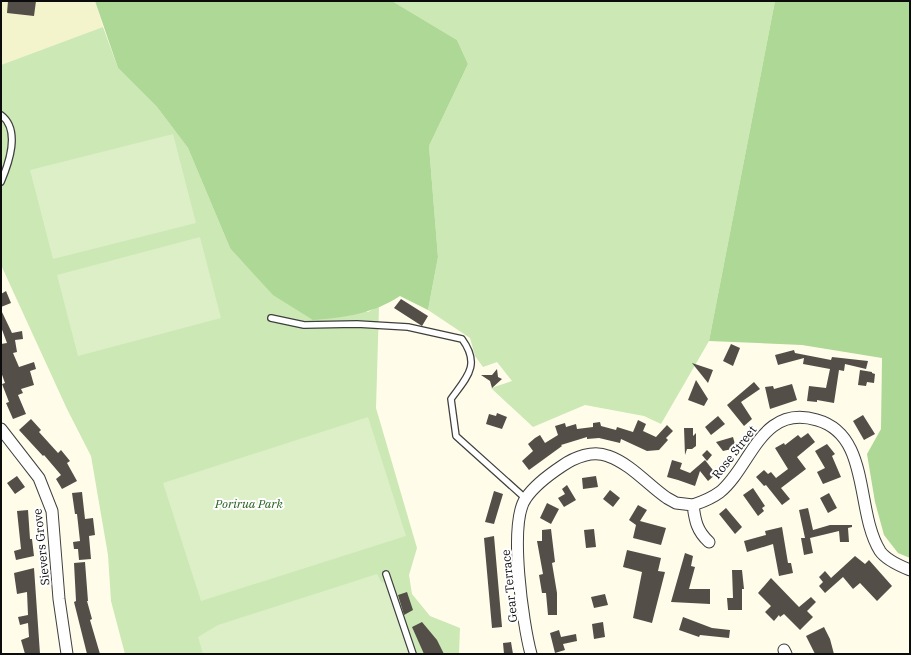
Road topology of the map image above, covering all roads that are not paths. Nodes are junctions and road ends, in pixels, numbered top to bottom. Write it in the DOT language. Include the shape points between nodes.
graph roads {
  1 [pos="1,115"];
  2 [pos="1,182"];
  3 [pos="271,318"];
  4 [pos="1,429"];
  5 [pos="525,498"];
  6 [pos="693,506"];
  7 [pos="709,542"];
  8 [pos="910,570"];
  9 [pos="386,574"];
  10 [pos="67,654"];
  11 [pos="413,654"];
  12 [pos="531,654"];
  1 -- 2 [label="lane" via="10,125 12,135 11,153"];
  3 -- 5 [label="lane" via="304,325 408,327 462,338 471,357 471,372 451,399 456,436"];
  4 -- 10 [label="street, Sievers Grove" via="38,478 48,497 52,512 59,600"];
  5 -- 6 [label="street, Gear Terrace" via="568,462 598,453 619,461 667,498 676,503"];
  5 -- 12 [label="street, Gear Terrace" via="519,516 517,561"];
  6 -- 7 [label="street" via="695,523"];
  6 -- 8 [label="street, Rose Street" via="720,492 732,479 752,448 777,424 798,418 816,419 838,431 851,447 856,460 863,502 880,552 894,563"];
  9 -- 11 [label="lane"];
}
